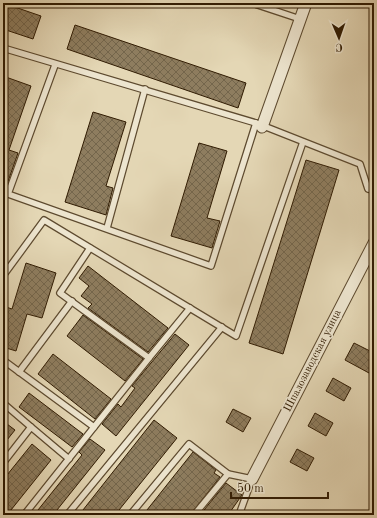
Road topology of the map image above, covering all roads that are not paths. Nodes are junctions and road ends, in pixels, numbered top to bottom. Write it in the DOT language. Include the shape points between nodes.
graph roads {
  1 [pos="252,3"];
  2 [pos="306,3"];
  3 [pos="300,19"];
  4 [pos="3,48"];
  5 [pos="55,65"];
  6 [pos="145,89"];
  7 [pos="259,125"];
  8 [pos="303,142"];
  9 [pos="374,190"];
  10 [pos="5,193"];
  11 [pos="107,228"];
  12 [pos="374,243"];
  13 [pos="90,248"];
  14 [pos="3,276"];
  15 [pos="72,302"];
  16 [pos="190,308"];
  17 [pos="222,326"];
  18 [pos="150,358"];
  19 [pos="3,360"];
  20 [pos="19,372"];
  21 [pos="3,403"];
  22 [pos="94,427"];
  23 [pos="30,428"];
  24 [pos="68,459"];
  25 [pos="3,463"];
  26 [pos="228,474"];
  27 [pos="252,479"];
  28 [pos="24,515"];
  29 [pos="67,515"];
  30 [pos="130,515"];
  31 [pos="194,515"];
  32 [pos="239,515"];
  1 -- 3 [label="lane"];
  2 -- 3 [label="street"];
  3 -- 7 [label="street"];
  4 -- 5 [label="lane"];
  5 -- 6 [label="lane"];
  5 -- 10 [label="lane"];
  6 -- 7 [label="lane"];
  6 -- 11 [label="lane"];
  7 -- 8 [label="lane"];
  7 -- 11 [label="lane" via="211,266"];
  8 -- 9 [label="lane" via="360,164 368,189"];
  8 -- 17 [label="lane" via="236,336"];
  10 -- 11 [label="lane"];
  12 -- 27 [label="street, Шпалозаводская улица"];
  13 -- 14 [label="lane" via="44,220"];
  13 -- 15 [label="lane" via="60,293"];
  13 -- 16 [label="lane"];
  15 -- 18 [label="lane"];
  15 -- 20 [label="lane"];
  16 -- 17 [label="lane"];
  16 -- 18 [label="lane"];
  17 -- 29 [label="lane"];
  18 -- 22 [label="lane"];
  19 -- 20 [label="lane"];
  20 -- 22 [label="lane"];
  21 -- 23 [label="lane"];
  22 -- 24 [label="lane"];
  23 -- 24 [label="lane"];
  23 -- 25 [label="lane"];
  24 -- 28 [label="lane"];
  26 -- 27 [label="lane"];
  26 -- 30 [label="lane" via="188,444"];
  26 -- 31 [label="lane"];
  27 -- 32 [label="lane"];
}
